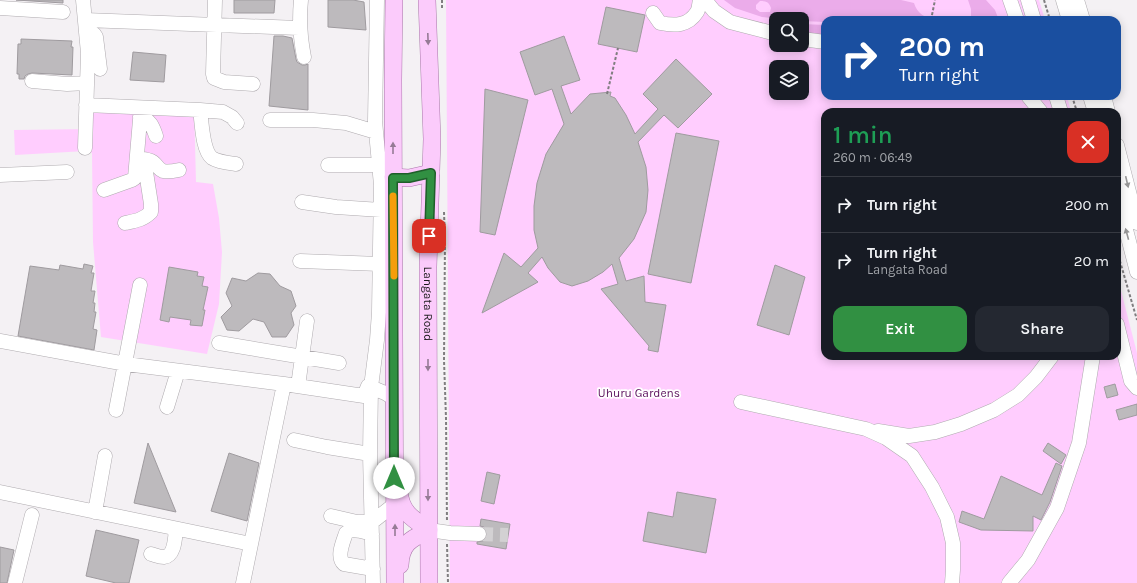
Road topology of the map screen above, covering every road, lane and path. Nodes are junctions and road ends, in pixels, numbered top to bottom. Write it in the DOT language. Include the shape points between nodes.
graph roads {
  1 [pos="83,0"];
  2 [pos="215,0"];
  3 [pos="301,0"];
  4 [pos="377,0"];
  5 [pos="394,0"];
  6 [pos="427,0"];
  7 [pos="442,0"];
  8 [pos="700,0"];
  9 [pos="705,0"];
  10 [pos="935,0"];
  11 [pos="1010,0"];
  12 [pos="1028,0"];
  13 [pos="1044,0"];
  14 [pos="1063,0"];
  15 [pos="1077,0"];
  16 [pos="0,8"];
  17 [pos="63,12"];
  18 [pos="653,13"];
  19 [pos="442,14"];
  20 [pos="932,16"];
  21 [pos="1016,16"];
  22 [pos="1033,16"];
  23 [pos="1049,16"];
  24 [pos="1067,16"];
  25 [pos="1082,16"];
  26 [pos="85,25"];
  27 [pos="215,25"];
  28 [pos="300,28"];
  29 [pos="769,32"];
  30 [pos="809,40"];
  31 [pos="821,41"];
  32 [pos="618,48"];
  33 [pos="304,57"];
  34 [pos="100,69"];
  35 [pos="376,78"];
  36 [pos="393,80"];
  37 [pos="32,81"];
  38 [pos="87,83"];
  39 [pos="253,84"];
  40 [pos="607,94"];
  41 [pos="1031,100"];
  42 [pos="86,105"];
  43 [pos="1038,108"];
  44 [pos="200,110"];
  45 [pos="141,112"];
  46 [pos="270,120"];
  47 [pos="237,122"];
  48 [pos="376,132"];
  49 [pos="156,136"];
  50 [pos="85,148"];
  51 [pos="141,159"];
  52 [pos="1121,160"];
  53 [pos="236,164"];
  54 [pos="328,165"];
  55 [pos="379,166"];
  56 [pos="179,170"];
  57 [pos="67,172"];
  58 [pos="431,173"];
  59 [pos="0,175"];
  60 [pos="393,178"];
  61 [pos="104,190"];
  62 [pos="302,202"];
  63 [pos="381,210"];
  64 [pos="444,210"];
  65 [pos="1121,210"];
  66 [pos="1137,222"];
  67 [pos="125,223"];
  68 [pos="300,261"];
  69 [pos="380,264"];
  70 [pos="1121,265"];
  71 [pos="1137,272"];
  72 [pos="140,285"];
  73 [pos="1137,320"];
  74 [pos="307,321"];
  75 [pos="1121,339"];
  76 [pos="0,341"];
  77 [pos="219,343"];
  78 [pos="302,357"];
  79 [pos="1049,360"];
  80 [pos="1092,360"];
  81 [pos="338,363"];
  82 [pos="126,364"];
  83 [pos="178,371"];
  84 [pos="394,374"];
  85 [pos="291,385"];
  86 [pos="369,388"];
  87 [pos="1137,388"];
  88 [pos="394,399"];
  89 [pos="741,402"];
  90 [pos="167,406"];
  91 [pos="116,410"];
  92 [pos="866,429"];
  93 [pos="394,438"];
  94 [pos="294,440"];
  95 [pos="370,454"];
  96 [pos="105,456"];
  97 [pos="0,492"];
  98 [pos="394,504"];
  99 [pos="95,512"];
  100 [pos="32,515"];
  101 [pos="331,516"];
  102 [pos="372,528"];
  103 [pos="176,529"];
  104 [pos="429,530"];
  105 [pos="447,533"];
  106 [pos="479,534"];
  107 [pos="251,544"];
  108 [pos="151,554"];
  109 [pos="373,575"];
  110 [pos="15,583"];
  111 [pos="243,583"];
  112 [pos="389,583"];
  113 [pos="395,583"];
  114 [pos="399,583"];
  115 [pos="429,583"];
  116 [pos="448,583"];
  117 [pos="952,583"];
  118 [pos="1009,583"];
  1 -- 26 [label="street"];
  2 -- 27 [label="street"];
  3 -- 28 [label="street"];
  4 -- 35 [label="street"];
  5 -- 36 [label="main road"];
  6 -- 58 [label="main road, Langata Road, one-way"];
  7 -- 19 [label="path"];
  8 -- 18 [label="street" via="698,11 680,25 660,23"];
  9 -- 29 [label="street" via="714,11 730,22"];
  10 -- 20 [label="path"];
  11 -- 21 [label="street"];
  12 -- 22 [label="street"];
  13 -- 23 [label="path"];
  14 -- 24 [label="street"];
  15 -- 25 [label="street"];
  16 -- 17 [label="street"];
  26 -- 27 [label="street"];
  26 -- 34 [label="street" via="96,37"];
  26 -- 38 [label="street" via="88,53"];
  27 -- 28 [label="street"];
  27 -- 39 [label="street" via="214,78 224,82"];
  28 -- 33 [label="street"];
  30 -- 31 [label="street"];
  32 -- 40 [label="path"];
  35 -- 36 [label="street"];
  35 -- 48 [label="street"];
  60 -- 36 [label="main road, one-way"];
  37 -- 38 [label="street"];
  38 -- 42 [label="street"];
  41 -- 43 [label="street"];
  42 -- 45 [label="street"];
  42 -- 50 [label="street"];
  44 -- 45 [label="street"];
  44 -- 47 [label="street" via="223,112"];
  44 -- 53 [label="street" via="205,147 211,157"];
  45 -- 49 [label="street" via="153,127"];
  45 -- 51 [label="street"];
  46 -- 48 [label="street" via="346,123"];
  48 -- 55 [label="street"];
  51 -- 56 [label="street" via="153,162 160,170"];
  51 -- 61 [label="street" via="135,178"];
  51 -- 67 [label="street" via="151,212 141,220"];
  52 -- 66 [label="street, one-way"];
  54 -- 55 [label="street"];
  55 -- 63 [label="street"];
  57 -- 59 [label="street"];
  58 -- 60 [label="main road" via="409,178"];
  58 -- 104 [label="main road, Langata Road, one-way" via="428,267"];
  60 -- 84 [label="main road"];
  62 -- 63 [label="street"];
  63 -- 69 [label="street"];
  64 -- 105 [label="path"];
  71 -- 65 [label="street, one-way"];
  68 -- 69 [label="street"];
  69 -- 86 [label="street" via="377,340"];
  70 -- 73 [label="path"];
  72 -- 82 [label="street"];
  74 -- 78 [label="street"];
  75 -- 87 [label="street" via="1132,380"];
  76 -- 82 [label="street"];
  77 -- 78 [label="street"];
  78 -- 81 [label="street"];
  78 -- 85 [label="street"];
  79 -- 92 [label="street" via="1018,395 994,410 961,424 909,436"];
  80 -- 118 [label="street" via="1079,443 1057,508 1028,560"];
  82 -- 83 [label="street"];
  82 -- 91 [label="street"];
  83 -- 85 [label="street"];
  83 -- 90 [label="street"];
  84 -- 86 [label="street"];
  84 -- 88 [label="main road"];
  85 -- 86 [label="street"];
  85 -- 107 [label="street"];
  86 -- 88 [label="street"];
  86 -- 95 [label="street"];
  88 -- 93 [label="main road"];
  89 -- 92 [label="street"];
  92 -- 117 [label="street" via="886,438 912,456 932,487 947,517 953,542"];
  93 -- 98 [label="main road"];
  93 -- 104 [label="main road" via="403,505 407,513"];
  94 -- 95 [label="street"];
  95 -- 102 [label="street"];
  96 -- 99 [label="street"];
  97 -- 99 [label="street"];
  98 -- 102 [label="street"];
  113 -- 98 [label="main road, one-way"];
  99 -- 103 [label="street"];
  100 -- 110 [label="street"];
  101 -- 102 [label="street"];
  102 -- 109 [label="street"];
  102 -- 109 [label="street" via="348,531 340,556 344,564"];
  103 -- 107 [label="street"];
  103 -- 108 [label="street" via="168,556"];
  104 -- 105 [label="street"];
  104 -- 114 [label="main road" via="411,539 404,547 400,560"];
  104 -- 115 [label="main road, Langata Road"];
  105 -- 106 [label="street"];
  105 -- 116 [label="path"];
  107 -- 111 [label="street"];
  109 -- 112 [label="street"];
}
